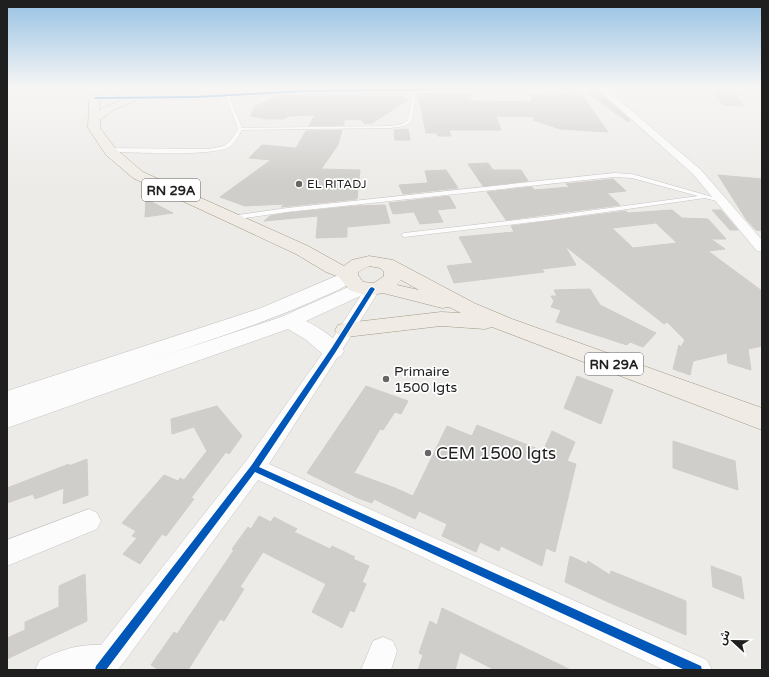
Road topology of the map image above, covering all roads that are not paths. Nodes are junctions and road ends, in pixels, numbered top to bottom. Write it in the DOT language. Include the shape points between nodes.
graph roads {
  1 [pos="95,120"];
  2 [pos="236,120"];
  3 [pos="410,120"];
  4 [pos="636,120"];
  5 [pos="240,129"];
  6 [pos="109,150"];
  7 [pos="707,196"];
  8 [pos="720,200"];
  9 [pos="231,218"];
  10 [pos="404,235"];
  11 [pos="762,248"];
  12 [pos="302,250"];
  13 [pos="370,261"];
  14 [pos="390,266"];
  15 [pos="362,283"];
  16 [pos="467,308"];
  17 [pos="288,322"];
  18 [pos="504,324"];
  19 [pos="346,330"];
  20 [pos="333,351"];
  21 [pos="7,400"];
  22 [pos="7,418"];
  23 [pos="762,419"];
  24 [pos="254,468"];
  25 [pos="89,521"];
  26 [pos="7,554"];
  27 [pos="103,665"];
  28 [pos="50,670"];
  29 [pos="696,670"];
  1 -- 6 [label="main road, RN 29A" via="94,128"];
  2 -- 5 [label="lane"];
  3 -- 5 [label="lane" via="397,126 345,129"];
  4 -- 8 [label="street" via="697,172"];
  5 -- 6 [label="lane" via="226,147 208,151"];
  6 -- 9 [label="main road, RN 29A" via="138,175"];
  7 -- 8 [label="lane"];
  7 -- 9 [label="lane" via="632,176 614,175"];
  7 -- 10 [label="lane"];
  8 -- 11 [label="street"];
  9 -- 12 [label="main road, RN 29A"];
  12 -- 13 [label="main road, RN 29A"];
  12 -- 15 [label="main road, RN 29A"];
  13 -- 14 [label="main road"];
  13 -- 15 [label="main road" via="355,265"];
  14 -- 15 [label="main road" via="394,276 388,284"];
  14 -- 16 [label="main road, RN 29A"];
  15 -- 16 [label="main road, RN 29A"];
  15 -- 17 [label="street"];
  15 -- 19 [label="street"];
  15 -- 21 [label="street" via="326,288 268,313"];
  16 -- 18 [label="main road, RN 29A"];
  17 -- 20 [label="street" via="318,336"];
  17 -- 22 [label="street"];
  18 -- 19 [label="main road" via="441,319"];
  18 -- 23 [label="main road, RN 29A"];
  19 -- 20 [label="street"];
  20 -- 24 [label="street"];
  24 -- 27 [label="street"];
  24 -- 29 [label="street"];
  25 -- 26 [label="street"];
  27 -- 28 [label="street" via="80,659 66,662"];
}
